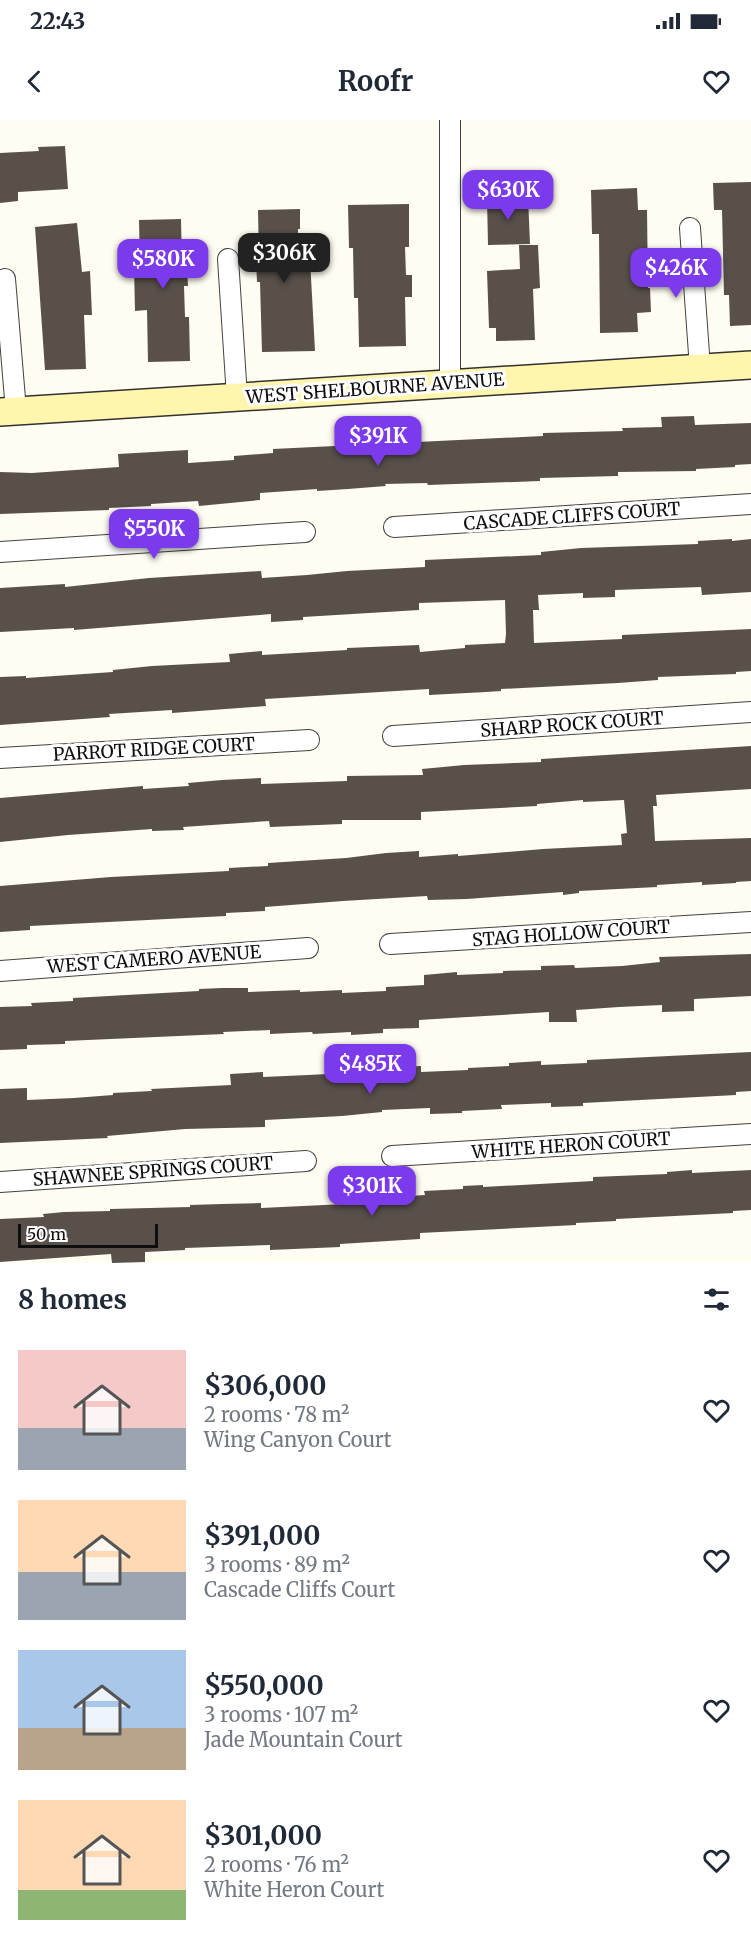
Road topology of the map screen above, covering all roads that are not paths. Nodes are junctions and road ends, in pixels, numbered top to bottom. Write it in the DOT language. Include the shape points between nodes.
graph roads {
  1 [pos="450,120"];
  2 [pos="690,228"];
  3 [pos="228,259"];
  4 [pos="5,279"];
  5 [pos="751,365"];
  6 [pos="699,368"];
  7 [pos="450,384"];
  8 [pos="237,397"];
  9 [pos="8,411"];
  10 [pos="751,504"];
  11 [pos="394,527"];
  12 [pos="305,532"];
  13 [pos="0,552"];
  14 [pos="751,712"];
  15 [pos="393,736"];
  16 [pos="309,740"];
  17 [pos="0,758"];
  18 [pos="751,922"];
  19 [pos="390,944"];
  20 [pos="308,948"];
  21 [pos="0,970"];
  22 [pos="751,1134"];
  23 [pos="392,1156"];
  24 [pos="306,1161"];
  25 [pos="0,1182"];
  1 -- 7 [label="street"];
  2 -- 6 [label="street"];
  3 -- 8 [label="street"];
  4 -- 9 [label="street"];
  5 -- 6 [label="street, WEST SHELBOURNE AVENUE"];
  6 -- 7 [label="street, WEST SHELBOURNE AVENUE"];
  7 -- 8 [label="street, WEST SHELBOURNE AVENUE"];
  8 -- 9 [label="street, WEST SHELBOURNE AVENUE"];
  10 -- 11 [label="street, CASCADE CLIFFS COURT"];
  12 -- 13 [label="street"];
  14 -- 15 [label="street, SHARP ROCK COURT"];
  16 -- 17 [label="street, PARROT RIDGE COURT"];
  18 -- 19 [label="street, STAG HOLLOW COURT"];
  20 -- 21 [label="street, WEST CAMERO AVENUE"];
  22 -- 23 [label="street, WHITE HERON COURT"];
  24 -- 25 [label="street, SHAWNEE SPRINGS COURT"];
}
